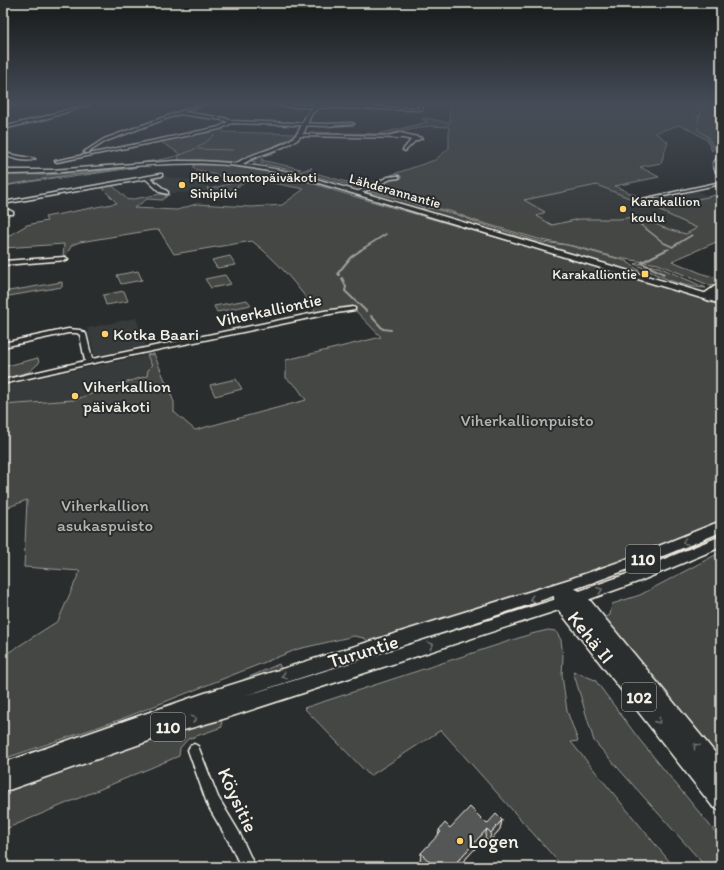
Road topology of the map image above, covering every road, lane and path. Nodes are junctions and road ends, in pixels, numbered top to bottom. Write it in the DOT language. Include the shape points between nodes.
graph roads {
  1 [pos="98,145"];
  2 [pos="138,145"];
  3 [pos="286,145"];
  4 [pos="410,145"];
  5 [pos="405,150"];
  6 [pos="3,154"];
  7 [pos="721,155"];
  8 [pos="61,157"];
  9 [pos="34,159"];
  10 [pos="57,161"];
  11 [pos="239,164"];
  12 [pos="3,171"];
  13 [pos="721,173"];
  14 [pos="160,175"];
  15 [pos="146,177"];
  16 [pos="397,177"];
  17 [pos="721,183"];
  18 [pos="166,193"];
  19 [pos="357,193"];
  20 [pos="636,201"];
  21 [pos="3,204"];
  22 [pos="3,208"];
  23 [pos="11,213"];
  24 [pos="65,259"];
  25 [pos="3,263"];
  26 [pos="721,286"];
  27 [pos="716,297"];
  28 [pos="353,309"];
  29 [pos="3,345"];
  30 [pos="89,362"];
  31 [pos="3,382"];
  32 [pos="721,526"];
  33 [pos="721,541"];
  34 [pos="568,597"];
  35 [pos="194,750"];
  36 [pos="3,772"];
  37 [pos="721,776"];
  38 [pos="3,782"];
  39 [pos="721,800"];
  40 [pos="248,867"];
  1 -- 8 [label="street" via="86,152"];
  2 -- 10 [label="street"];
  3 -- 11 [label="street"];
  4 -- 5 [label="street"];
  6 -- 9 [label="street"];
  7 -- 13 [label="street" via="714,164"];
  11 -- 12 [label="main road, Lähderannantie" via="187,162 52,173"];
  11 -- 19 [label="main road, Lähderannantie" via="289,174"];
  14 -- 15 [label="street"];
  15 -- 18 [label="street"];
  15 -- 21 [label="street"];
  16 -- 19 [label="street"];
  17 -- 20 [label="street"];
  19 -- 27 [label="main road, Lähderannantie"];
  22 -- 23 [label="street"];
  24 -- 25 [label="street"];
  26 -- 27 [label="street"];
  28 -- 30 [label="street, Viherkalliontie"];
  29 -- 30 [label="street" via="78,331 83,334"];
  30 -- 31 [label="street, Viherkalliontie"];
  32 -- 34 [label="main road, Turuntie / 110, one-way" via="638,561"];
  34 -- 33 [label="main road, Turuntie / 110, one-way" via="635,577"];
  34 -- 36 [label="main road, Turuntie / 110, one-way" via="220,696"];
  37 -- 34 [label="highway, Kehä II / 102, one-way"];
  38 -- 34 [label="main road, Turuntie / 110, one-way"];
  34 -- 39 [label="highway, Kehä II / 102, one-way"];
  35 -- 40 [label="street, Köysitie" via="213,801"];
}
